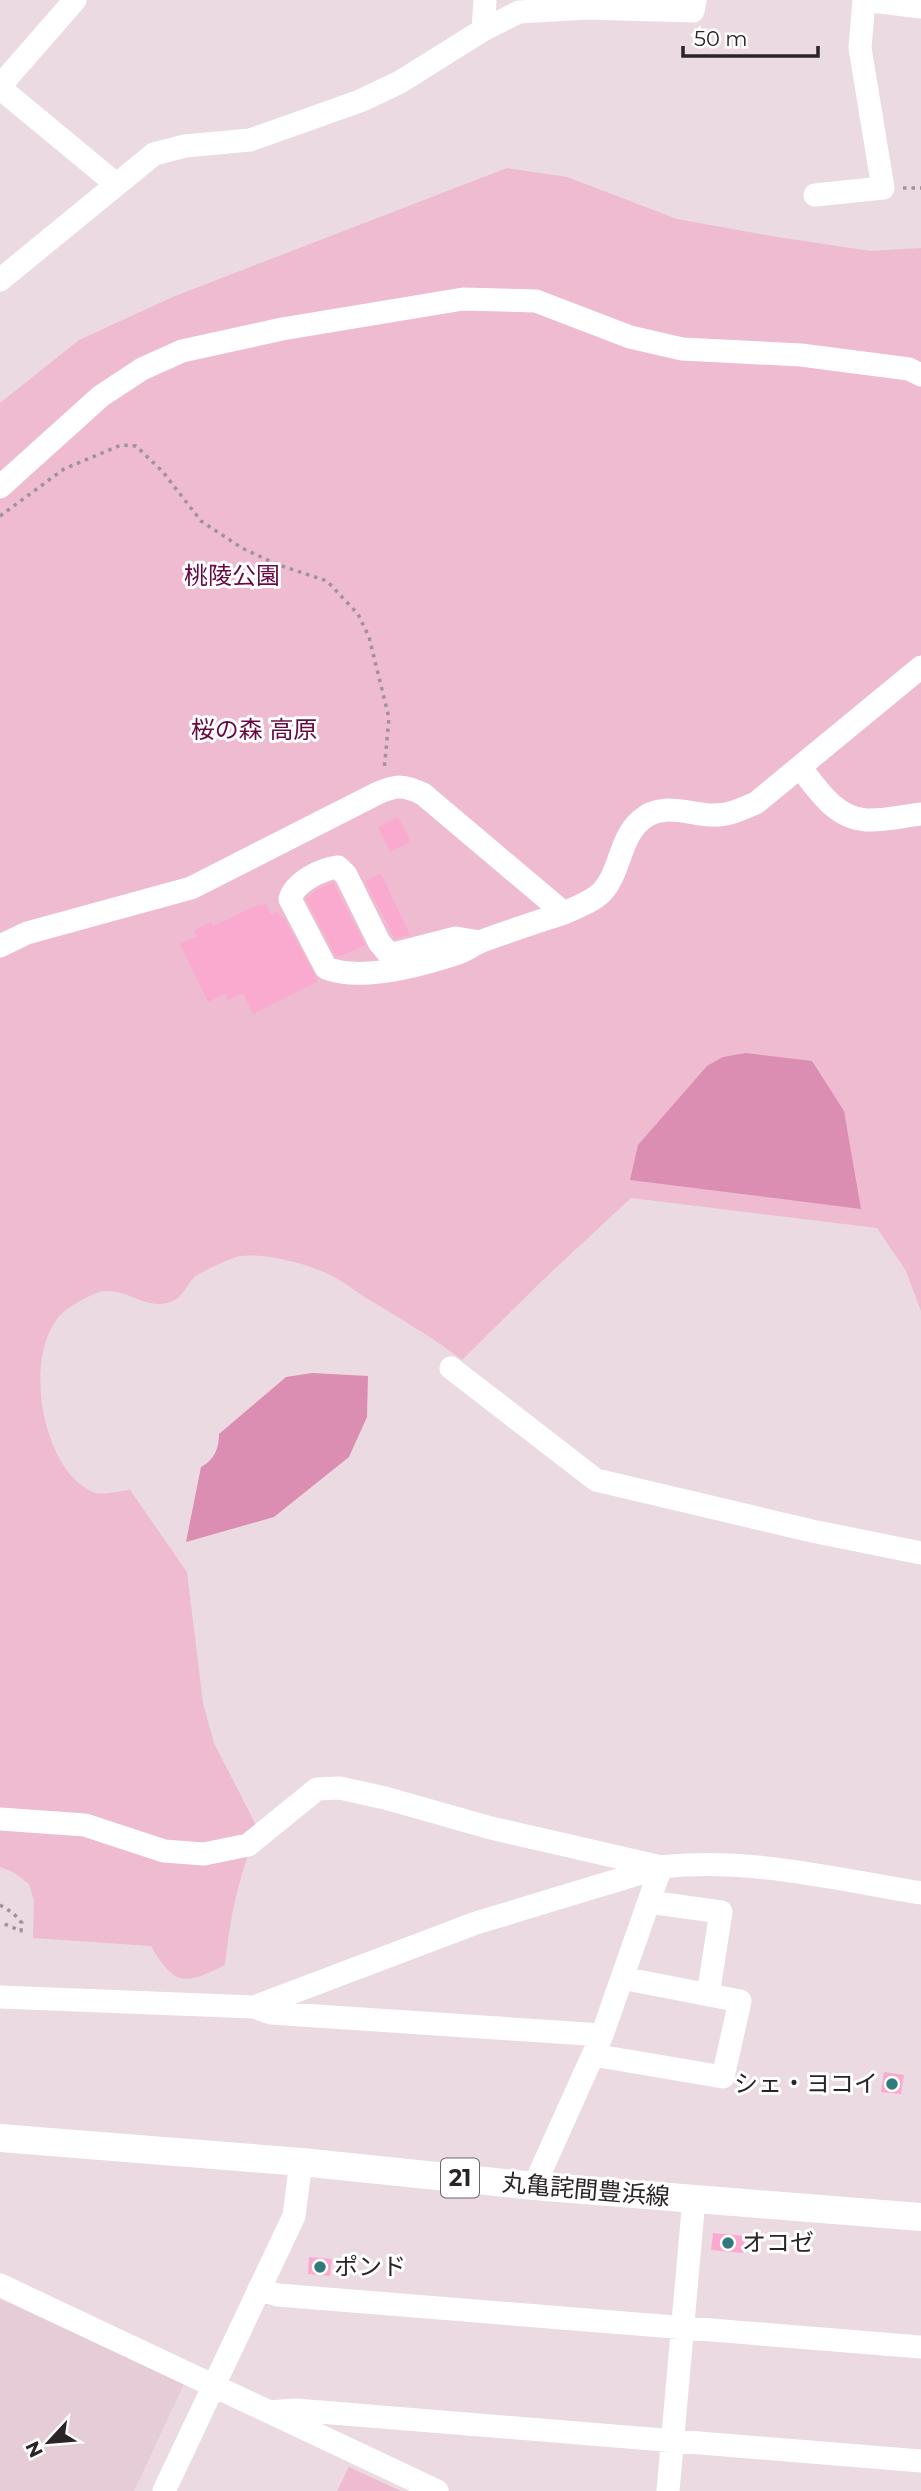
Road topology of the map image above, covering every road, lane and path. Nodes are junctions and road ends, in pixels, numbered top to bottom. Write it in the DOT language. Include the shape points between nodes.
graph roads {
  1 [pos="75,0"];
  2 [pos="485,0"];
  3 [pos="695,0"];
  4 [pos="864,0"];
  5 [pos="921,7"];
  6 [pos="483,30"];
  7 [pos="0,87"];
  8 [pos="116,184"];
  9 [pos="815,195"];
  10 [pos="0,280"];
  11 [pos="921,375"];
  12 [pos="0,486"];
  13 [pos="0,516"];
  14 [pos="921,667"];
  15 [pos="800,767"];
  16 [pos="383,791"];
  17 [pos="921,814"];
  18 [pos="564,913"];
  19 [pos="480,942"];
  20 [pos="0,946"];
  21 [pos="451,1368"];
  22 [pos="921,1553"];
  23 [pos="0,1819"];
  24 [pos="661,1867"];
  25 [pos="921,1893"];
  26 [pos="649,1902"];
  27 [pos="0,1905"];
  28 [pos="0,1922"];
  29 [pos="622,1978"];
  30 [pos="708,1995"];
  31 [pos="0,1997"];
  32 [pos="254,2007"];
  33 [pos="598,2045"];
  34 [pos="0,2138"];
  35 [pos="301,2162"];
  36 [pos="534,2186"];
  37 [pos="694,2199"];
  38 [pos="921,2217"];
  39 [pos="0,2285"];
  40 [pos="259,2289"];
  41 [pos="682,2328"];
  42 [pos="921,2347"];
  43 [pos="214,2386"];
  44 [pos="269,2412"];
  45 [pos="673,2440"];
  46 [pos="921,2461"];
  47 [pos="164,2491"];
  48 [pos="437,2491"];
  49 [pos="668,2491"];
  1 -- 7 [label="street"];
  2 -- 6 [label="street"];
  3 -- 6 [label="street" via="693,11 586,8 519,12"];
  4 -- 5 [label="street"];
  4 -- 9 [label="street" via="860,48 883,188"];
  6 -- 8 [label="street" via="400,82 360,101 250,140 185,146 154,155"];
  7 -- 8 [label="street"];
  8 -- 10 [label="street"];
  11 -- 12 [label="street" via="909,369 801,355 682,348 630,337 536,301 463,299 330,320 182,351 142,369 101,396"];
  13 -- 16 [label="path" via="64,469 121,445 136,446 201,520 242,548 327,581 358,614 369,637 388,718"];
  14 -- 15 [label="street"];
  15 -- 17 [label="street" via="829,804 846,813 865,820"];
  15 -- 18 [label="street" via="756,803 735,812 713,815 664,810 642,819 626,839 603,891"];
  16 -- 18 [label="street" via="408,787 424,794"];
  16 -- 20 [label="street" via="191,888 27,933"];
  18 -- 19 [label="street"];
  19 -- 19 [label="street" via="460,953 389,971 338,973 326,968 290,899 299,884 338,867 388,953 456,937"];
  21 -- 22 [label="street" via="596,1480"];
  23 -- 24 [label="street" via="85,1825 164,1851 204,1854 248,1845 317,1790 340,1788"];
  24 -- 25 [label="street" via="743,1864"];
  24 -- 26 [label="street"];
  24 -- 32 [label="street" via="476,1923"];
  26 -- 29 [label="street"];
  26 -- 30 [label="street" via="721,1912"];
  27 -- 28 [label="path" via="22,1923 21,1931"];
  29 -- 30 [label="street"];
  29 -- 33 [label="street"];
  30 -- 33 [label="street" via="740,2001 723,2077"];
  31 -- 32 [label="street"];
  32 -- 33 [label="street" via="271,2013"];
  33 -- 36 [label="street"];
  34 -- 35 [label="main road, 丸亀詫間豊浜線 / 21"];
  35 -- 36 [label="main road, 丸亀詫間豊浜線 / 21"];
  35 -- 40 [label="street" via="294,2216"];
  36 -- 37 [label="main road, 丸亀詫間豊浜線 / 21"];
  37 -- 38 [label="main road, 丸亀詫間豊浜線 / 21"];
  37 -- 41 [label="street"];
  39 -- 43 [label="street"];
  40 -- 41 [label="street" via="278,2295"];
  40 -- 43 [label="street"];
  41 -- 42 [label="street"];
  41 -- 45 [label="street"];
  43 -- 44 [label="street"];
  43 -- 47 [label="street"];
  44 -- 45 [label="street" via="296,2410"];
  44 -- 48 [label="street"];
  45 -- 46 [label="street"];
  45 -- 49 [label="street"];
}
